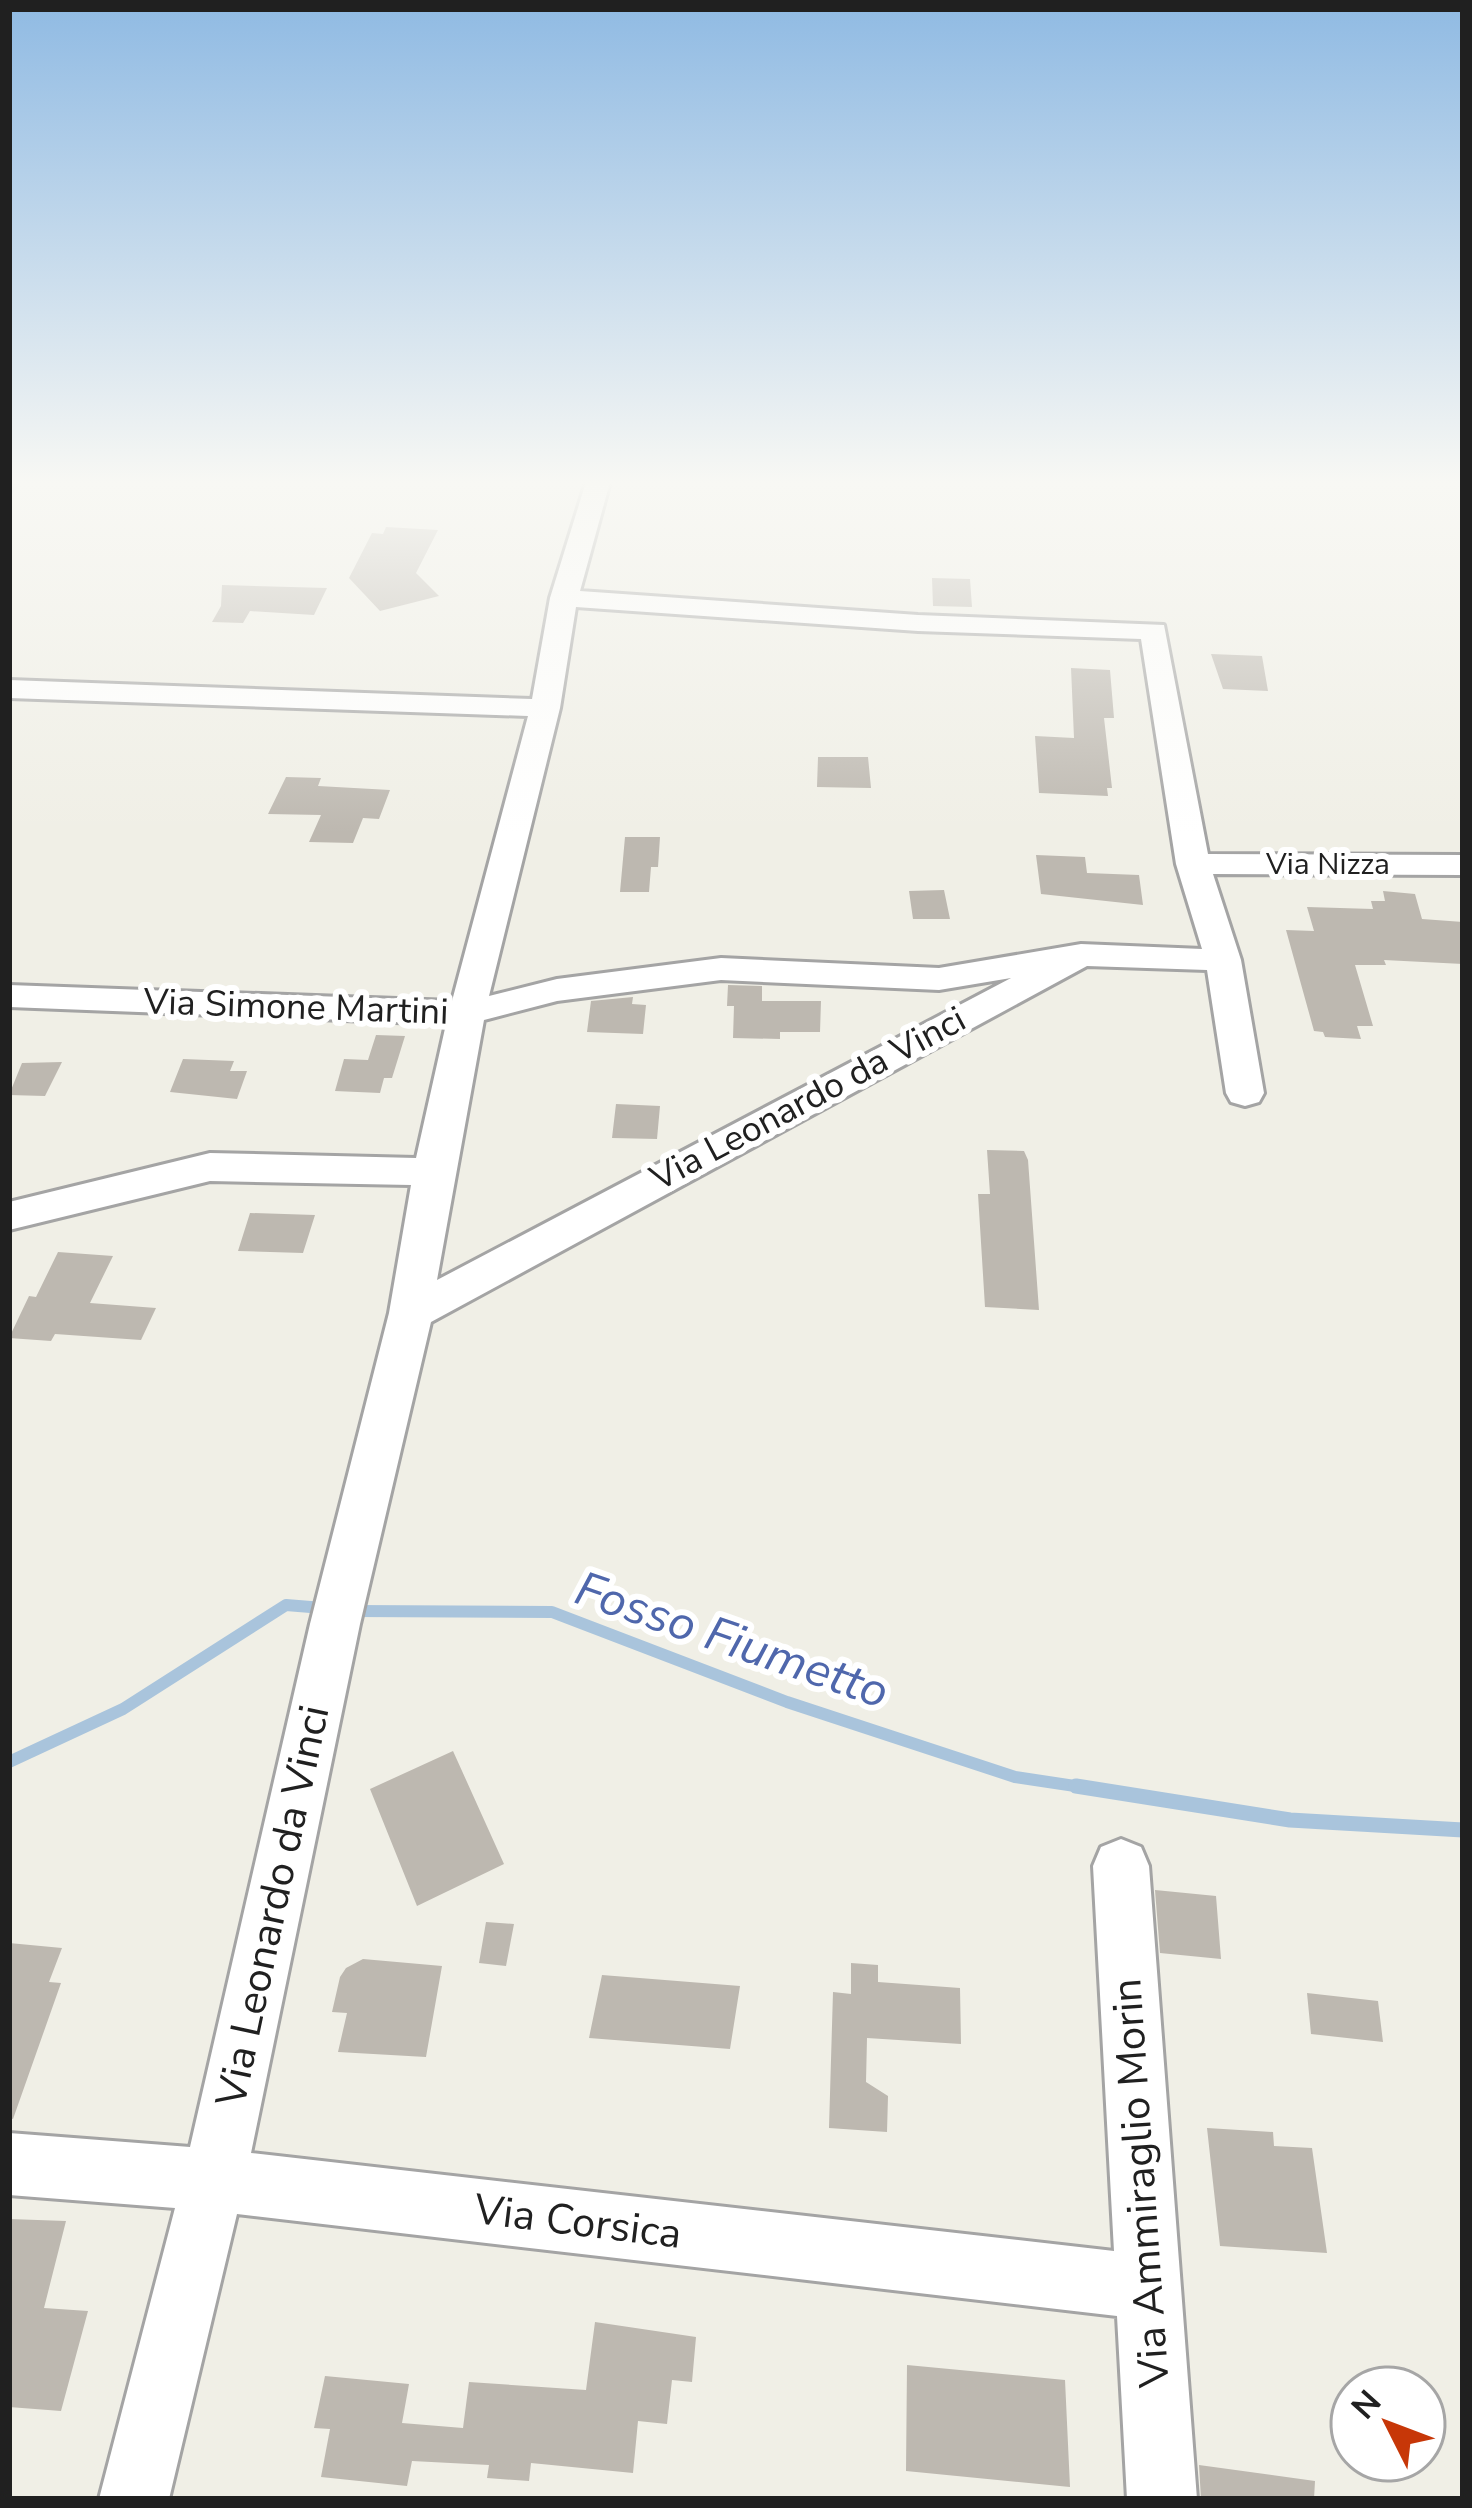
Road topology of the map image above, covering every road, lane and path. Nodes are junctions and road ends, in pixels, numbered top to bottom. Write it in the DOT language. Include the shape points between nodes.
graph roads {
  1 [pos="564,599"];
  2 [pos="579,599"];
  3 [pos="9,689"];
  4 [pos="545,708"];
  5 [pos="1193,864"];
  6 [pos="1463,865"];
  7 [pos="1081,955"];
  8 [pos="1223,960"];
  9 [pos="9,996"];
  10 [pos="467,1013"];
  11 [pos="1245,1094"];
  12 [pos="433,1172"];
  13 [pos="9,1216"];
  14 [pos="411,1313"];
  15 [pos="1121,1866"];
  16 [pos="9,2164"];
  17 [pos="214,2180"];
  18 [pos="1147,2287"];
  19 [pos="134,2499"];
  20 [pos="1162,2499"];
  1 -- 4 [label="street, Via Leonardo da Vinci"];
  2 -- 5 [label="street" via="1154,631"];
  3 -- 4 [label="street"];
  4 -- 10 [label="street, Via Leonardo da Vinci"];
  5 -- 6 [label="street, Via Nizza"];
  5 -- 8 [label="street"];
  7 -- 8 [label="street"];
  7 -- 10 [label="street, Via Simone Martini" via="939,979 721,969 557,990"];
  7 -- 14 [label="street, Via Leonardo da Vinci"];
  8 -- 11 [label="street"];
  9 -- 10 [label="street, Via Simone Martini"];
  10 -- 12 [label="street, Via Leonardo da Vinci"];
  12 -- 13 [label="street" via="210,1167"];
  12 -- 14 [label="street, Via Leonardo da Vinci"];
  14 -- 17 [label="street, Via Leonardo da Vinci"];
  15 -- 18 [label="street, Via Ammiraglio Morin"];
  16 -- 17 [label="street, Via Corsica"];
  17 -- 18 [label="street, Via Corsica"];
  17 -- 19 [label="street, Via Leonardo da Vinci"];
  18 -- 20 [label="street, Via Ammiraglio Morin"];
}
